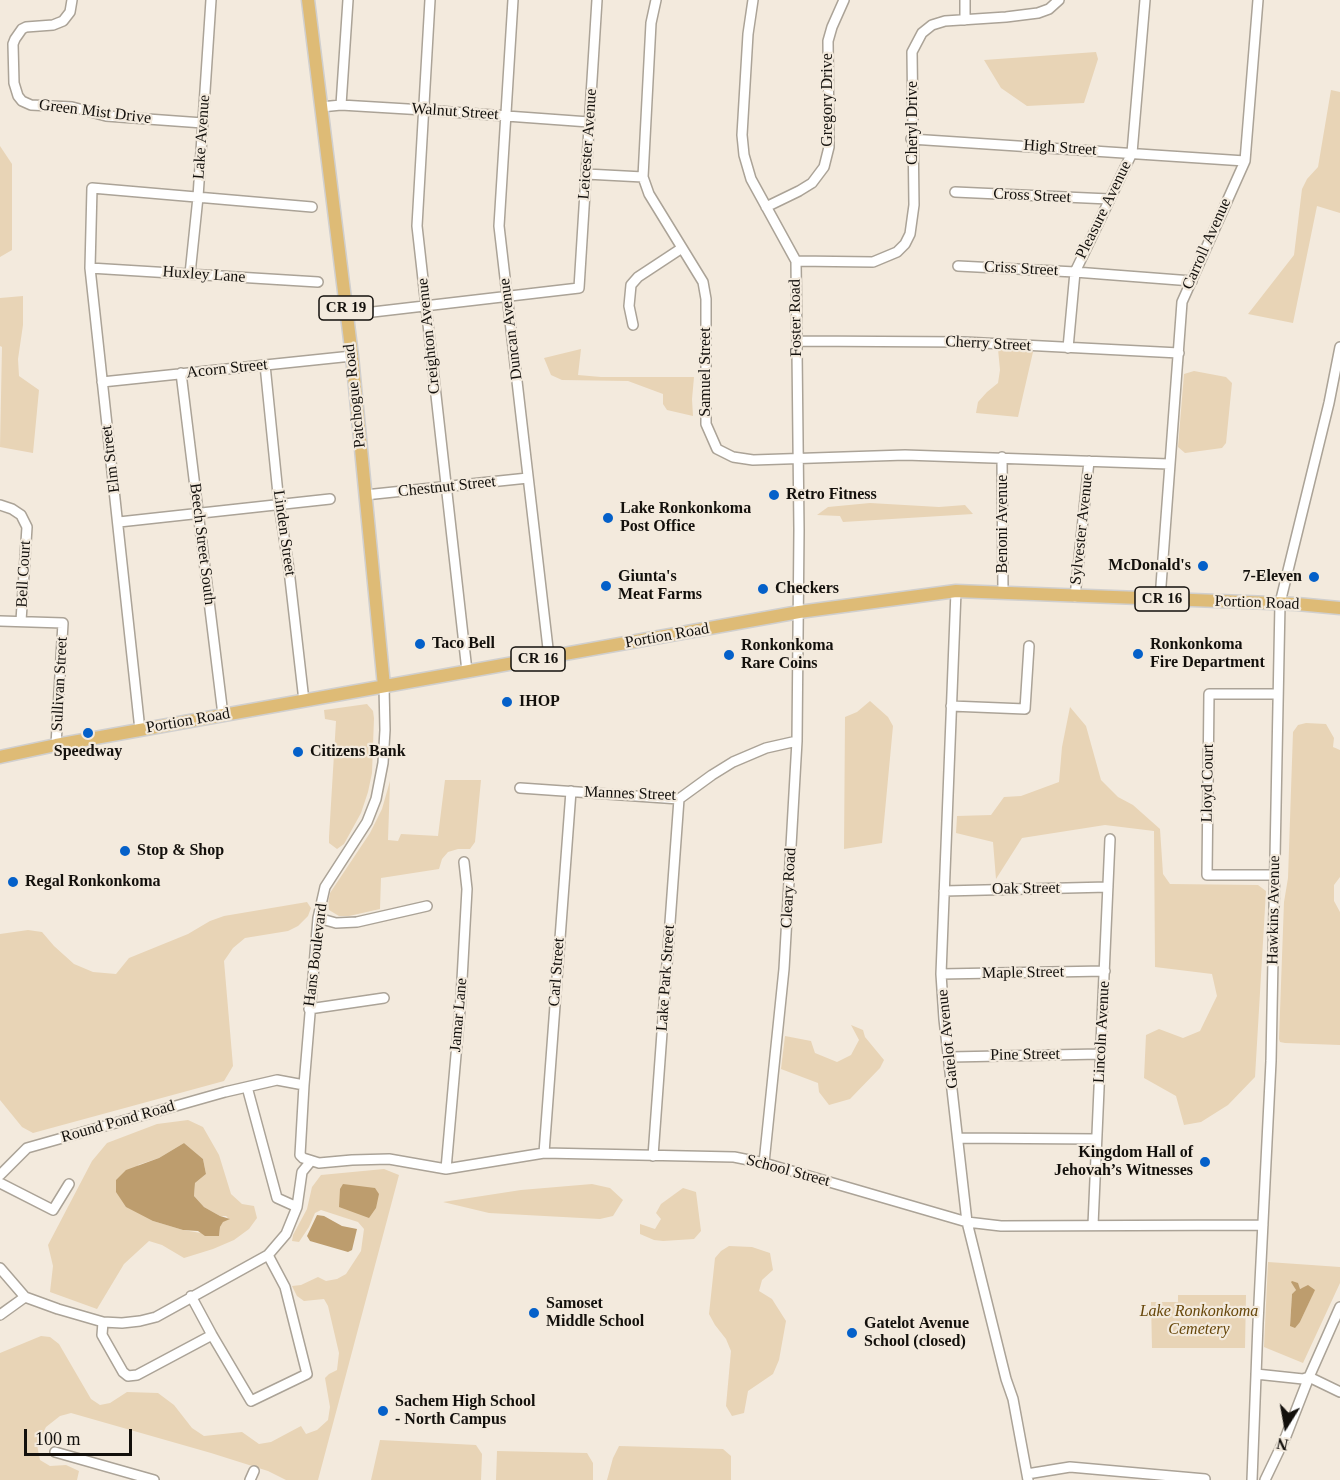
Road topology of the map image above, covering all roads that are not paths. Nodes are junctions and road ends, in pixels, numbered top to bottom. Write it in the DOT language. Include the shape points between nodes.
graph roads {
  1 [pos="72,0"];
  2 [pos="211,0"];
  3 [pos="308,0"];
  4 [pos="348,0"];
  5 [pos="430,0"];
  6 [pos="513,0"];
  7 [pos="597,0"];
  8 [pos="656,0"];
  9 [pos="753,0"];
  10 [pos="844,0"];
  11 [pos="965,0"];
  12 [pos="1059,0"];
  13 [pos="1144,0"];
  14 [pos="1258,0"];
  15 [pos="965,20"];
  16 [pos="341,105"];
  17 [pos="321,107"];
  18 [pos="424,110"];
  19 [pos="506,115"];
  20 [pos="589,122"];
  21 [pos="203,123"];
  22 [pos="911,139"];
  23 [pos="1132,153"];
  24 [pos="1245,161"];
  25 [pos="586,174"];
  26 [pos="643,177"];
  27 [pos="955,192"];
  28 [pos="198,196"];
  29 [pos="1109,199"];
  30 [pos="312,207"];
  31 [pos="766,207"];
  32 [pos="682,248"];
  33 [pos="795,261"];
  34 [pos="958,266"];
  35 [pos="90,268"];
  36 [pos="1075,272"];
  37 [pos="190,274"];
  38 [pos="1191,281"];
  39 [pos="318,282"];
  40 [pos="508,296"];
  41 [pos="425,306"];
  42 [pos="347,315"];
  43 [pos="633,325"];
  44 [pos="797,340"];
  45 [pos="1340,346"];
  46 [pos="1068,348"];
  47 [pos="1179,353"];
  48 [pos="352,356"];
  49 [pos="265,365"];
  50 [pos="181,373"];
  51 [pos="102,382"];
  52 [pos="1002,457"];
  53 [pos="798,459"];
  54 [pos="1089,461"];
  55 [pos="1169,464"];
  56 [pos="528,478"];
  57 [pos="445,487"];
  58 [pos="365,495"];
  59 [pos="330,499"];
  60 [pos="279,504"];
  61 [pos="0,506"];
  62 [pos="198,514"];
  63 [pos="118,522"];
  64 [pos="956,591"];
  65 [pos="1003,592"];
  66 [pos="1076,597"];
  67 [pos="1160,599"];
  68 [pos="1280,603"];
  69 [pos="1340,608"];
  70 [pos="799,612"];
  71 [pos="0,621"];
  72 [pos="21,621"];
  73 [pos="1029,646"];
  74 [pos="549,657"];
  75 [pos="467,671"];
  76 [pos="384,686"];
  77 [pos="1278,694"];
  78 [pos="304,701"];
  79 [pos="951,706"];
  80 [pos="223,715"];
  81 [pos="140,730"];
  82 [pos="797,741"];
  83 [pos="56,745"];
  84 [pos="0,757"];
  85 [pos="520,788"];
  86 [pos="571,792"];
  87 [pos="679,800"];
  88 [pos="1110,839"];
  89 [pos="464,862"];
  90 [pos="1274,875"];
  91 [pos="1108,887"];
  92 [pos="944,891"];
  93 [pos="427,906"];
  94 [pos="318,918"];
  95 [pos="1105,971"];
  96 [pos="941,974"];
  97 [pos="384,998"];
  98 [pos="309,1010"];
  99 [pos="1100,1054"];
  100 [pos="950,1057"];
  101 [pos="304,1085"];
  102 [pos="247,1087"];
  103 [pos="959,1138"];
  104 [pos="1096,1139"];
  105 [pos="544,1153"];
  106 [pos="653,1156"];
  107 [pos="310,1161"];
  108 [pos="764,1163"];
  109 [pos="446,1169"];
  110 [pos="0,1175"];
  111 [pos="0,1183"];
  112 [pos="69,1184"];
  113 [pos="297,1207"];
  114 [pos="967,1222"];
  115 [pos="1093,1225"];
  116 [pos="1263,1225"];
  117 [pos="268,1256"];
  118 [pos="0,1268"];
  119 [pos="191,1296"];
  120 [pos="25,1297"];
  121 [pos="1340,1307"];
  122 [pos="0,1316"];
  123 [pos="103,1322"];
  124 [pos="212,1335"];
  125 [pos="1256,1374"];
  126 [pos="1309,1377"];
  127 [pos="1340,1392"];
  128 [pos="55,1452"];
  129 [pos="131,1477"];
  130 [pos="1028,1477"];
  131 [pos="1205,1479"];
  132 [pos="154,1480"];
  133 [pos="1252,1480"];
  134 [pos="1265,1480"];
  1 -- 21 [label="street, Green Mist Drive" via="63,21 26,27 15,39 14,83 22,101 106,116"];
  2 -- 21 [label="street, Lake Avenue"];
  3 -- 17 [label="main road, Patchogue Road / CR 19"];
  4 -- 16 [label="street"];
  5 -- 18 [label="street, Creighton Avenue"];
  6 -- 19 [label="street, Duncan Avenue"];
  7 -- 20 [label="street, Leicester Avenue"];
  8 -- 26 [label="street, Samuel Street" via="651,23"];
  9 -- 31 [label="street, Foster Road" via="742,135 751,179"];
  10 -- 31 [label="street, Gregory Drive" via="828,41 829,147 825,167 812,183"];
  11 -- 15 [label="street"];
  12 -- 15 [label="street, Cheryl Drive" via="1038,13"];
  13 -- 23 [label="street, Pleasure Avenue"];
  14 -- 24 [label="street, Carroll Avenue"];
  15 -- 22 [label="street, Cheryl Drive" via="932,25 914,45"];
  16 -- 17 [label="street, Walnut Street"];
  16 -- 18 [label="street, Walnut Street"];
  17 -- 42 [label="main road, Patchogue Road / CR 19"];
  18 -- 19 [label="street, Walnut Street"];
  18 -- 41 [label="street, Creighton Avenue" via="417,226"];
  19 -- 20 [label="street, Walnut Street"];
  19 -- 40 [label="street, Duncan Avenue" via="499,226"];
  20 -- 25 [label="street, Leicester Avenue"];
  21 -- 28 [label="street, Lake Avenue"];
  22 -- 23 [label="street, High Street"];
  22 -- 33 [label="street, Cheryl Drive" via="913,213 905,244 897,252 873,262"];
  23 -- 24 [label="street, High Street"];
  23 -- 29 [label="street, Pleasure Avenue"];
  24 -- 38 [label="street, Carroll Avenue"];
  25 -- 26 [label="street"];
  25 -- 40 [label="street, Leicester Avenue" via="579,288"];
  26 -- 32 [label="street, Samuel Street"];
  27 -- 29 [label="street, Cross Street"];
  28 -- 30 [label="street"];
  28 -- 35 [label="street, Elm Street" via="92,188"];
  28 -- 37 [label="street, Lake Avenue"];
  29 -- 36 [label="street, Pleasure Avenue"];
  31 -- 33 [label="street, Foster Road"];
  32 -- 43 [label="street" via="631,285 629,306"];
  32 -- 53 [label="street, Samuel Street" via="704,282 705,414 714,443 723,452 741,459"];
  33 -- 44 [label="street, Foster Road"];
  34 -- 36 [label="street, Criss Street"];
  35 -- 37 [label="street, Huxley Lane"];
  35 -- 51 [label="street, Elm Street"];
  36 -- 38 [label="street, Criss Street"];
  36 -- 46 [label="street, Pleasure Avenue"];
  37 -- 39 [label="street, Huxley Lane"];
  38 -- 47 [label="street, Carroll Avenue" via="1182,302"];
  40 -- 41 [label="street"];
  40 -- 56 [label="street, Duncan Avenue"];
  41 -- 42 [label="street"];
  41 -- 57 [label="street, Creighton Avenue"];
  42 -- 48 [label="main road, Patchogue Road / CR 19"];
  44 -- 46 [label="street, Cherry Street"];
  44 -- 53 [label="street, Foster Road"];
  45 -- 68 [label="street, Hawkins Avenue"];
  46 -- 47 [label="street, Cherry Street"];
  47 -- 55 [label="street, Carroll Avenue"];
  48 -- 49 [label="street, Acorn Street"];
  48 -- 58 [label="main road, Patchogue Road / CR 19"];
  49 -- 50 [label="street, Acorn Street"];
  49 -- 60 [label="street, Linden Street"];
  50 -- 51 [label="street, Acorn Street"];
  50 -- 62 [label="street, Beech Street South"];
  51 -- 63 [label="street, Elm Street"];
  52 -- 53 [label="street, Samuel Street"];
  52 -- 54 [label="street, Samuel Street"];
  52 -- 65 [label="street, Benoni Avenue"];
  53 -- 70 [label="street, Foster Road"];
  54 -- 55 [label="street, Samuel Street"];
  54 -- 66 [label="street, Sylvester Avenue"];
  55 -- 67 [label="street, Carroll Avenue"];
  56 -- 57 [label="street, Chestnut Street"];
  56 -- 74 [label="street, Duncan Avenue"];
  57 -- 58 [label="street, Chestnut Street"];
  57 -- 75 [label="street, Creighton Avenue"];
  58 -- 76 [label="main road, Patchogue Road / CR 19"];
  59 -- 60 [label="street"];
  60 -- 62 [label="street"];
  60 -- 78 [label="street, Linden Street"];
  61 -- 72 [label="street, Bell Court" via="21,514 27,527"];
  62 -- 63 [label="street"];
  62 -- 80 [label="street, Beech Street South"];
  63 -- 81 [label="street, Elm Street"];
  64 -- 65 [label="main road, Portion Road / CR 16"];
  64 -- 70 [label="main road, Portion Road / CR 16"];
  64 -- 79 [label="street, Gatelot Avenue"];
  65 -- 66 [label="main road, Portion Road / CR 16"];
  66 -- 67 [label="main road, Portion Road / CR 16"];
  67 -- 68 [label="main road, Portion Road / CR 16"];
  68 -- 69 [label="main road, Portion Road / CR 16"];
  68 -- 77 [label="street, Hawkins Avenue"];
  70 -- 74 [label="main road, Portion Road / CR 16"];
  70 -- 82 [label="street, Cleary Road"];
  71 -- 72 [label="street"];
  72 -- 83 [label="street, Sullivan Street" via="63,623"];
  73 -- 79 [label="street" via="1025,709"];
  74 -- 75 [label="main road, Portion Road / CR 16"];
  75 -- 76 [label="main road, Portion Road / CR 16"];
  76 -- 78 [label="main road, Portion Road / CR 16"];
  76 -- 94 [label="street, Hans Boulevard" via="383,752 376,799 367,822 325,887"];
  77 -- 90 [label="street, Hawkins Avenue"];
  77 -- 90 [label="street, Lloyd Court" via="1209,694 1207,874"];
  78 -- 80 [label="main road, Portion Road / CR 16"];
  79 -- 92 [label="street, Gatelot Avenue"];
  80 -- 81 [label="main road, Portion Road / CR 16"];
  81 -- 83 [label="main road, Portion Road / CR 16"];
  82 -- 87 [label="street, Mannes Street" via="766,748 733,762"];
  82 -- 108 [label="street, Cleary Road" via="784,969"];
  83 -- 84 [label="main road, Portion Road / CR 16"];
  85 -- 86 [label="street, Mannes Street"];
  86 -- 87 [label="street, Mannes Street"];
  86 -- 105 [label="street, Carl Street"];
  87 -- 106 [label="street, Lake Park Street"];
  88 -- 91 [label="street, Lincoln Avenue"];
  89 -- 109 [label="street, Jamar Lane" via="468,889"];
  90 -- 116 [label="street, Hawkins Avenue"];
  91 -- 92 [label="street, Oak Street"];
  91 -- 95 [label="street, Lincoln Avenue"];
  92 -- 96 [label="street, Gatelot Avenue"];
  93 -- 94 [label="street" via="357,922 336,923"];
  94 -- 98 [label="street, Hans Boulevard"];
  95 -- 96 [label="street, Maple Street"];
  95 -- 99 [label="street, Lincoln Avenue"];
  96 -- 100 [label="street, Gatelot Avenue"];
  97 -- 98 [label="street"];
  98 -- 101 [label="street, Hans Boulevard"];
  99 -- 100 [label="street, Pine Street"];
  99 -- 104 [label="street, Lincoln Avenue"];
  100 -- 103 [label="street, Gatelot Avenue"];
  101 -- 102 [label="street, Round Pond Road" via="277,1080"];
  101 -- 107 [label="street, Hans Boulevard" via="300,1155"];
  102 -- 110 [label="street, Round Pond Road" via="27,1148"];
  102 -- 113 [label="street" via="277,1198"];
  103 -- 104 [label="street"];
  103 -- 114 [label="street, Gatelot Avenue"];
  104 -- 115 [label="street, Lincoln Avenue"];
  105 -- 106 [label="street, School Street"];
  105 -- 109 [label="street, School Street"];
  106 -- 108 [label="street, School Street" via="734,1157"];
  107 -- 109 [label="street, School Street" via="389,1159"];
  107 -- 113 [label="street" via="302,1172"];
  108 -- 114 [label="street, School Street"];
  111 -- 112 [label="street" via="53,1210"];
  113 -- 117 [label="street" via="286,1234"];
  114 -- 115 [label="street, School Street" via="1001,1226"];
  114 -- 130 [label="street, Gatelot Avenue" via="1013,1399"];
  115 -- 116 [label="street, School Street"];
  116 -- 125 [label="street, Hawkins Avenue"];
  117 -- 119 [label="street"];
  117 -- 124 [label="street" via="285,1287 307,1374 252,1401"];
  118 -- 120 [label="street"];
  119 -- 123 [label="street" via="156,1317"];
  119 -- 124 [label="street"];
  120 -- 122 [label="street"];
  120 -- 123 [label="street"];
  121 -- 126 [label="street"];
  123 -- 124 [label="street" via="102,1335 128,1376 137,1375"];
  125 -- 126 [label="street"];
  125 -- 133 [label="street, Hawkins Avenue"];
  126 -- 127 [label="street"];
  126 -- 134 [label="street"];
  128 -- 129 [label="street"];
  129 -- 132 [label="street"];
  130 -- 131 [label="street" via="1070,1467"];
}
